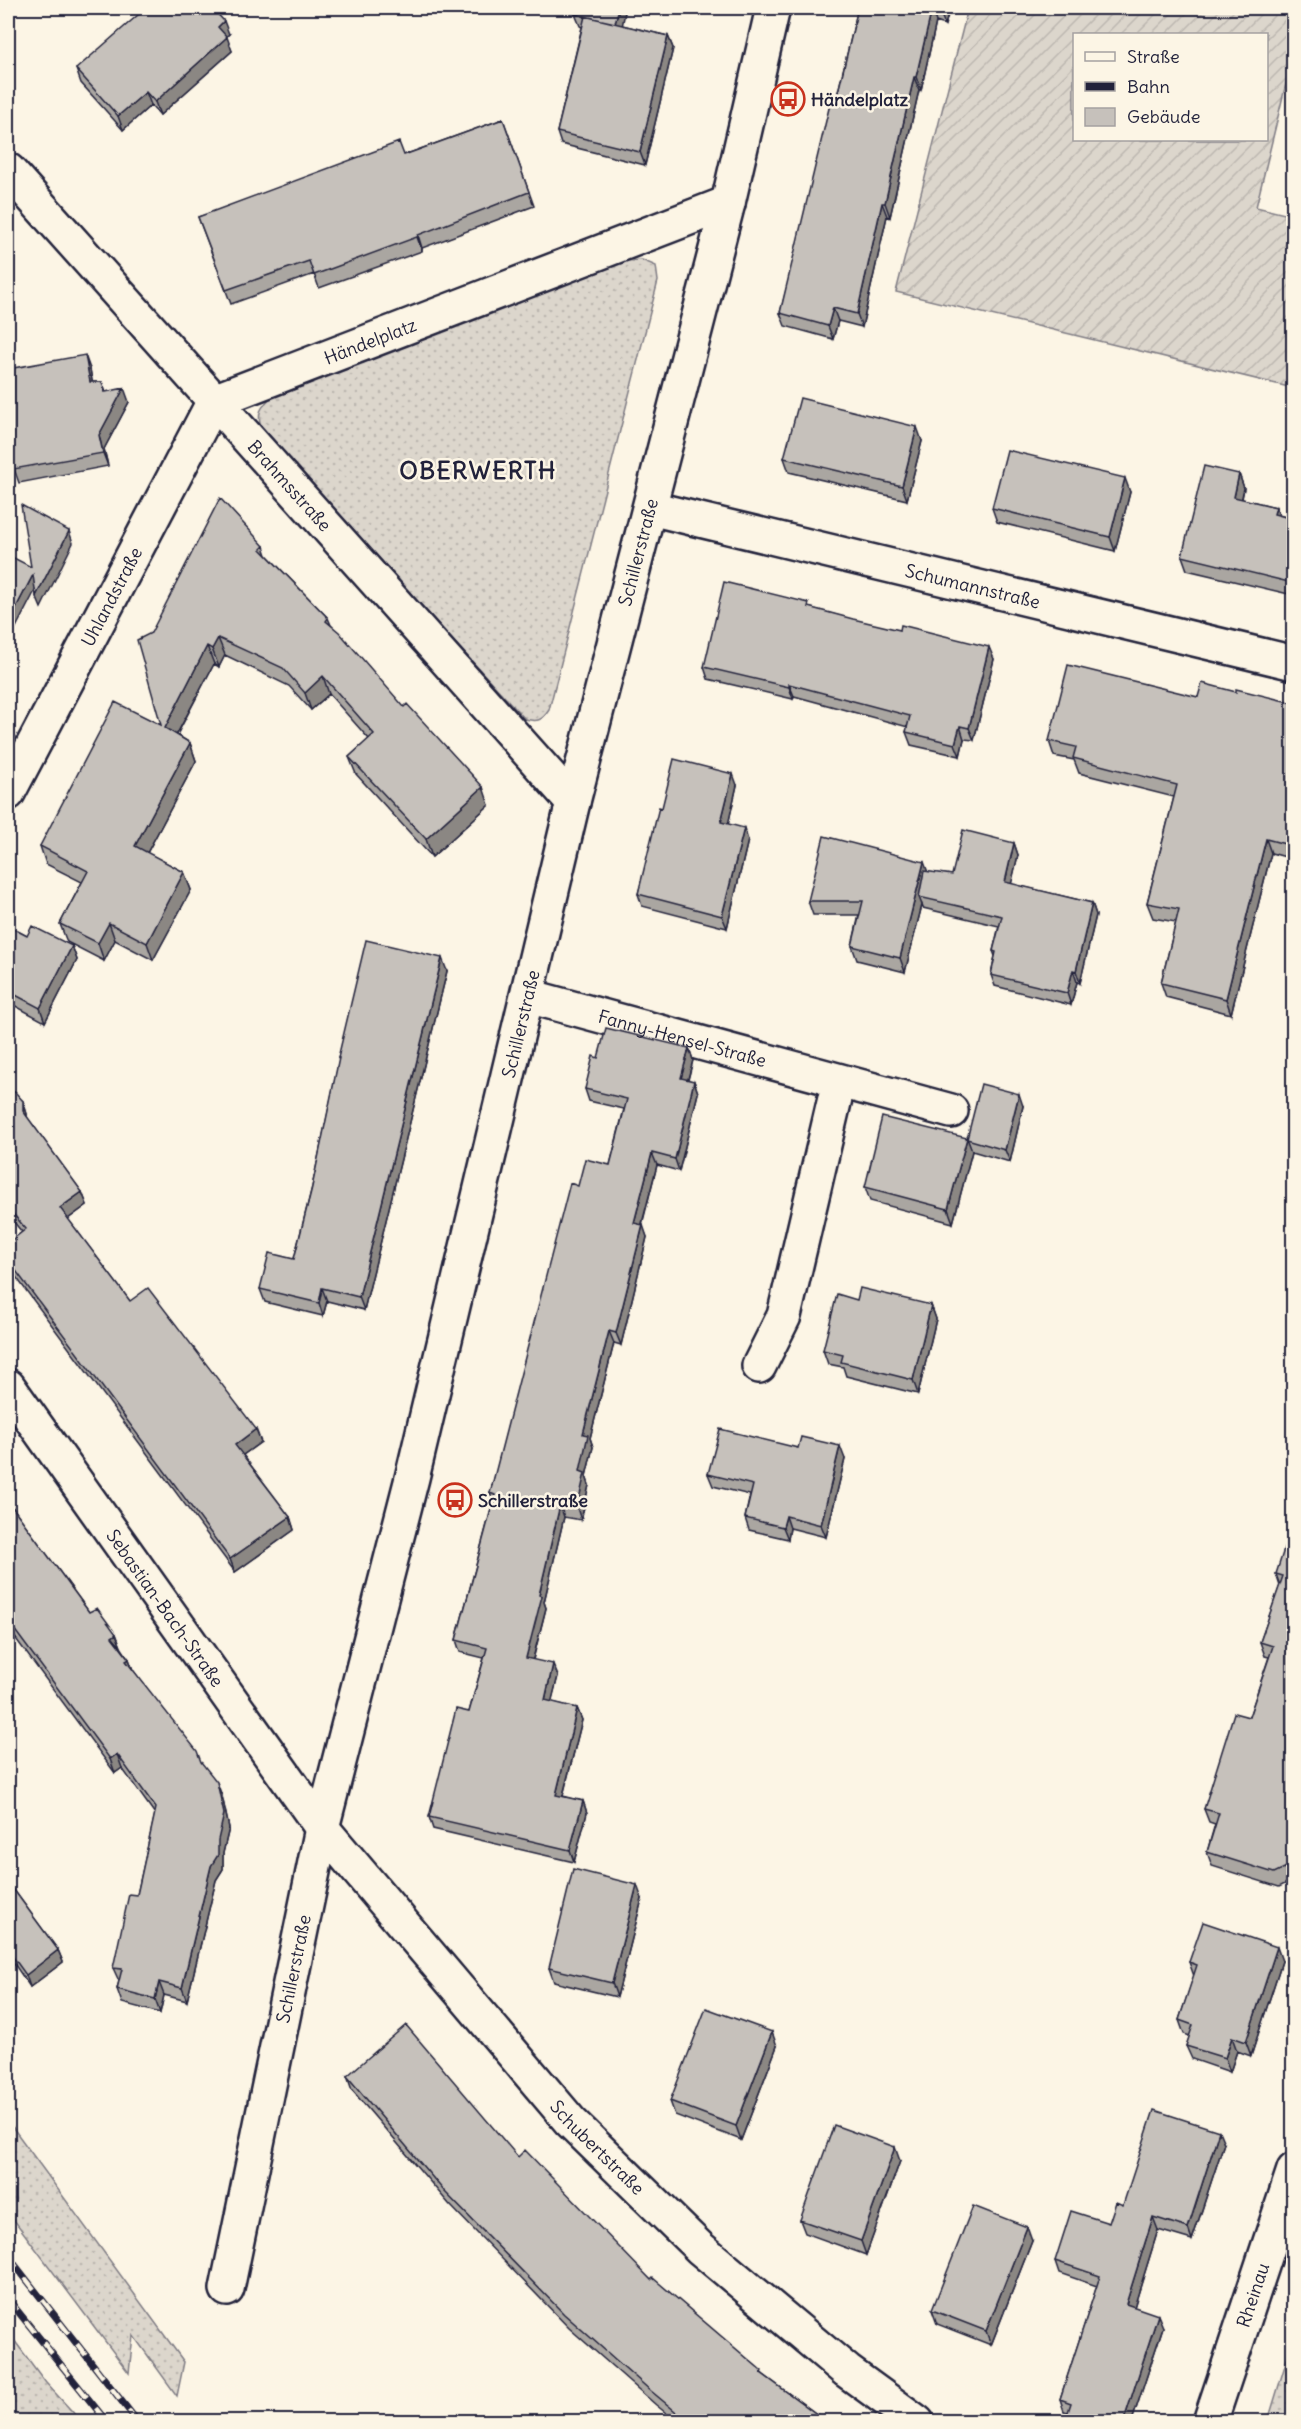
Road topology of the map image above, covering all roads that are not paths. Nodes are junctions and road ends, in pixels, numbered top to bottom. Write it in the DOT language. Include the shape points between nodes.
graph roads {
  1 [pos="773,8"];
  2 [pos="8,170"];
  3 [pos="728,203"];
  4 [pos="214,401"];
  5 [pos="650,508"];
  6 [pos="1293,663"];
  7 [pos="8,793"];
  8 [pos="573,802"];
  9 [pos="528,996"];
  10 [pos="839,1081"];
  11 [pos="951,1111"];
  12 [pos="759,1366"];
  13 [pos="8,1386"];
  14 [pos="322,1828"];
  15 [pos="1293,2170"];
  16 [pos="227,2289"];
  17 [pos="917,2421"];
  18 [pos="1210,2421"];
  1 -- 3 [label="street, Schillerstraße"];
  2 -- 4 [label="street, Brahmsstraße"];
  3 -- 4 [label="street, Händelplatz"];
  3 -- 5 [label="street, Schillerstraße"];
  4 -- 7 [label="street, Uhlandstraße"];
  4 -- 8 [label="street, Brahmsstraße"];
  5 -- 6 [label="street, Schumannstraße"];
  5 -- 8 [label="street, Schillerstraße"];
  8 -- 9 [label="street, Schillerstraße"];
  9 -- 10 [label="street, Fanny-Hensel-Straße"];
  9 -- 14 [label="street, Schillerstraße" via="412,1478"];
  10 -- 11 [label="street, Fanny-Hensel-Straße"];
  10 -- 12 [label="street" via="784,1317"];
  13 -- 14 [label="street, Sebastian-Bach-Straße"];
  14 -- 16 [label="street, Schillerstraße"];
  14 -- 17 [label="street, Schubertstraße" via="570,2121 700,2248 847,2371"];
  15 -- 18 [label="street, Rheinau"];
}
